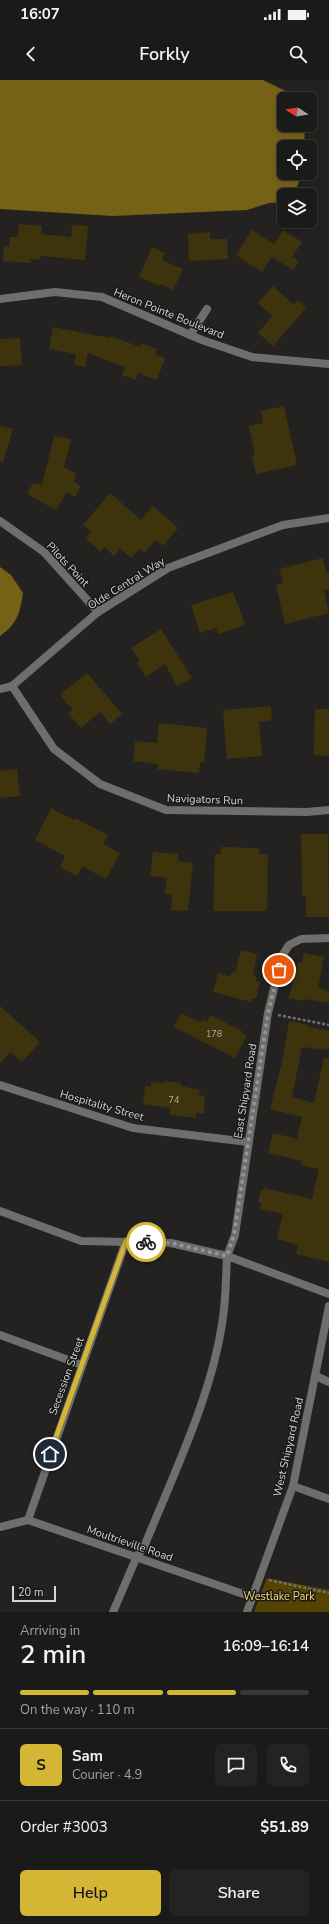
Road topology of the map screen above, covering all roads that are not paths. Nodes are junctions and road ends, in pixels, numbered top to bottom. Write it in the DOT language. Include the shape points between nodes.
graph roads {
  1 [pos="0,299"];
  2 [pos="207,309"];
  3 [pos="190,335"];
  4 [pos="329,364"];
  5 [pos="329,518"];
  6 [pos="0,521"];
  7 [pos="98,612"];
  8 [pos="12,686"];
  9 [pos="0,689"];
  10 [pos="329,810"];
  11 [pos="329,938"];
  12 [pos="0,1085"];
  13 [pos="248,1142"];
  14 [pos="0,1211"];
  15 [pos="126,1241"];
  16 [pos="227,1256"];
  17 [pos="329,1294"];
  18 [pos="329,1306"];
  19 [pos="0,1334"];
  20 [pos="82,1365"];
  21 [pos="316,1376"];
  22 [pos="329,1382"];
  23 [pos="293,1486"];
  24 [pos="329,1499"];
  25 [pos="28,1520"];
  26 [pos="0,1527"];
  27 [pos="137,1556"];
  28 [pos="252,1597"];
  29 [pos="113,1612"];
  30 [pos="247,1612"];
  1 -- 3 [label="street, Heron Pointe Boulevard" via="55,292 102,297"];
  2 -- 3 [label="street"];
  3 -- 4 [label="street, Heron Pointe Boulevard" via="252,357"];
  5 -- 7 [label="street, Olde Central Way" via="283,525 168,568"];
  6 -- 7 [label="street, Pilots Point" via="44,552"];
  7 -- 8 [label="street, Olde Central Way"];
  8 -- 9 [label="street, Olde Central Way"];
  8 -- 10 [label="street, Navigators Run" via="54,749 100,784 166,810"];
  11 -- 13 [label="street, East Shipyard Road" via="301,939 289,945 282,956 268,1013"];
  12 -- 13 [label="street, Hospitality Street" via="133,1128"];
  13 -- 16 [label="street, East Shipyard Road" via="234,1235"];
  14 -- 15 [label="street" via="81,1240"];
  15 -- 16 [label="street" via="171,1243"];
  15 -- 20 [label="street, Secession Street"];
  16 -- 17 [label="street"];
  16 -- 27 [label="street, East Shipyard Road" via="223,1317 215,1357 199,1408 144,1547"];
  18 -- 21 [label="street, West Shipyard Road"];
  19 -- 20 [label="street"];
  20 -- 25 [label="street, Secession Street"];
  21 -- 22 [label="street"];
  21 -- 23 [label="street, West Shipyard Road"];
  23 -- 24 [label="street"];
  23 -- 28 [label="street, West Shipyard Road"];
  25 -- 26 [label="street"];
  25 -- 27 [label="street, Moultrieville Road"];
  27 -- 28 [label="street, Moultrieville Road"];
  27 -- 29 [label="street, East Shipyard Road"];
  28 -- 30 [label="street, West Shipyard Road"];
}
